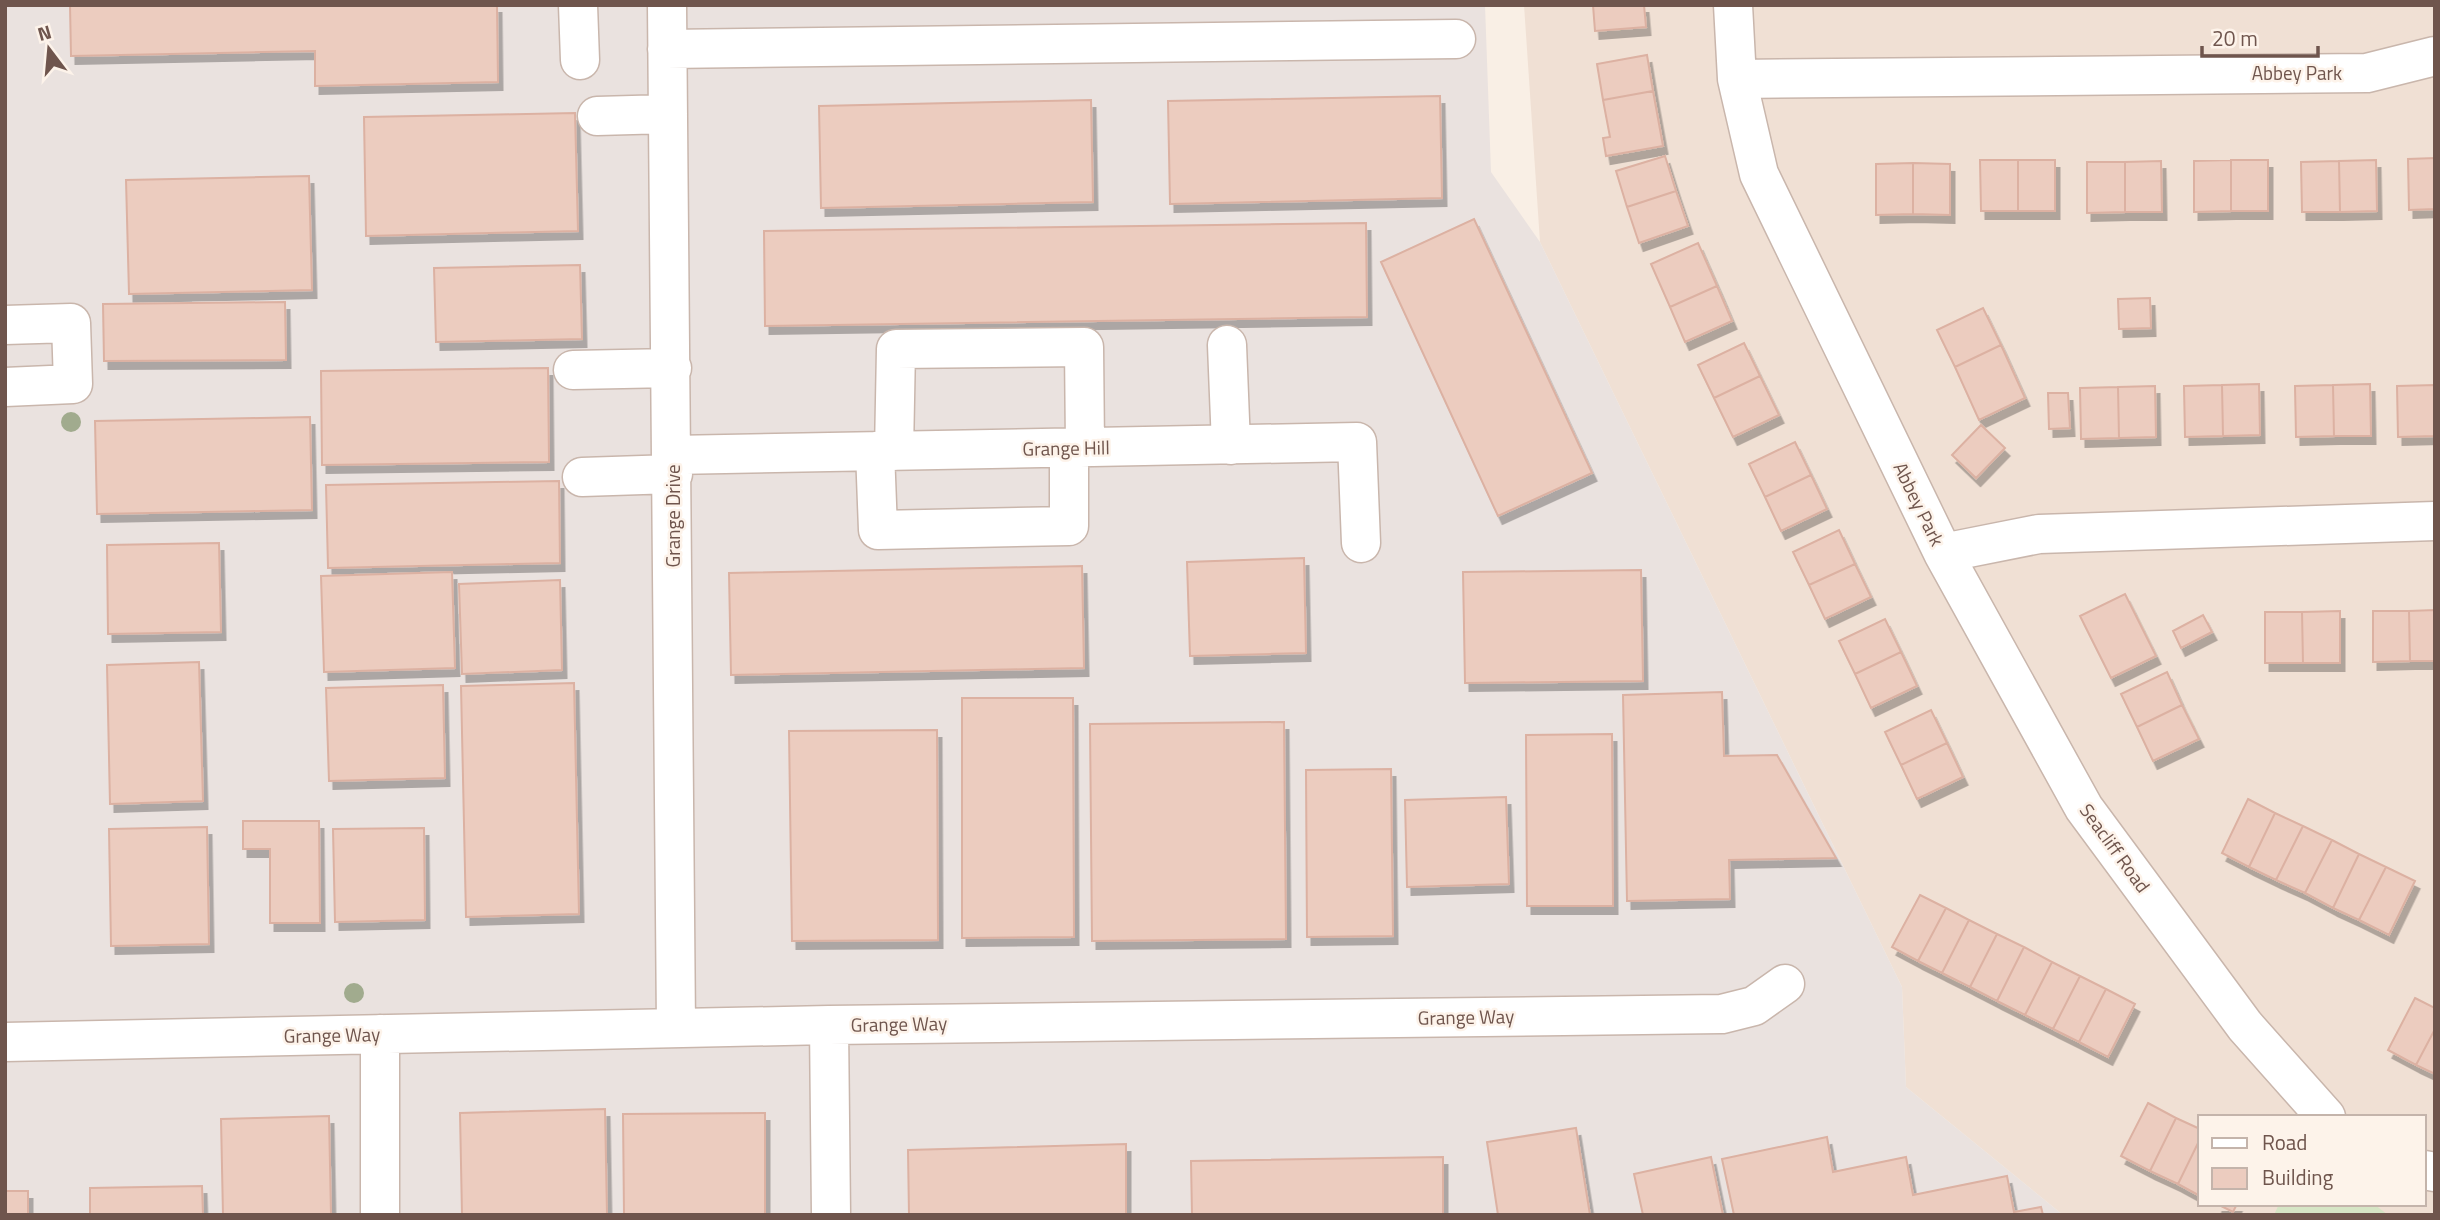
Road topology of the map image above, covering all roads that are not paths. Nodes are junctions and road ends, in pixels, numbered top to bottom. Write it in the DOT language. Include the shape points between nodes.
graph roads {
  1 [pos="579,5"];
  2 [pos="667,5"];
  3 [pos="1733,5"];
  4 [pos="1456,39"];
  5 [pos="667,49"];
  6 [pos="2435,56"];
  7 [pos="580,60"];
  8 [pos="1737,79"];
  9 [pos="668,114"];
  10 [pos="597,116"];
  11 [pos="5,325"];
  12 [pos="1227,345"];
  13 [pos="672,369"];
  14 [pos="573,370"];
  15 [pos="5,387"];
  16 [pos="1231,445"];
  17 [pos="1077,448"];
  18 [pos="885,451"];
  19 [pos="673,465"];
  20 [pos="582,477"];
  21 [pos="2435,521"];
  22 [pos="1360,543"];
  23 [pos="1943,553"];
  24 [pos="1785,984"];
  25 [pos="829,1025"];
  26 [pos="676,1028"];
  27 [pos="380,1034"];
  28 [pos="5,1042"];
  29 [pos="2324,1115"];
  30 [pos="380,1215"];
  31 [pos="831,1215"];
  1 -- 7 [label="street"];
  2 -- 5 [label="street, Grange Drive"];
  3 -- 8 [label="street, Abbey Park"];
  4 -- 5 [label="street"];
  5 -- 9 [label="street, Grange Drive"];
  6 -- 8 [label="street, Abbey Park" via="2367,73"];
  8 -- 23 [label="street, Abbey Park" via="1759,174"];
  9 -- 10 [label="street"];
  9 -- 13 [label="street, Grange Drive"];
  11 -- 15 [label="street" via="71,323 73,384"];
  12 -- 16 [label="street"];
  13 -- 14 [label="street"];
  13 -- 19 [label="street, Grange Drive"];
  16 -- 17 [label="street, Grange Hill"];
  16 -- 22 [label="street, Grange Hill" via="1357,442"];
  17 -- 18 [label="street, Grange Hill"];
  17 -- 18 [label="street" via="1069,526 878,530"];
  17 -- 18 [label="street" via="1084,347 896,349"];
  18 -- 19 [label="street, Grange Hill"];
  19 -- 20 [label="street, Grange Hill"];
  19 -- 26 [label="street, Grange Drive"];
  21 -- 23 [label="street, Abbey Park" via="2039,534"];
  23 -- 29 [label="street, Seacliff Road" via="2084,808 2245,1026"];
  24 -- 25 [label="street, Grange Way" via="1754,1006 1722,1014"];
  25 -- 26 [label="street, Grange Way"];
  25 -- 31 [label="street"];
  26 -- 27 [label="street, Grange Way"];
  27 -- 28 [label="street, Grange Way"];
  27 -- 30 [label="street"];
}
